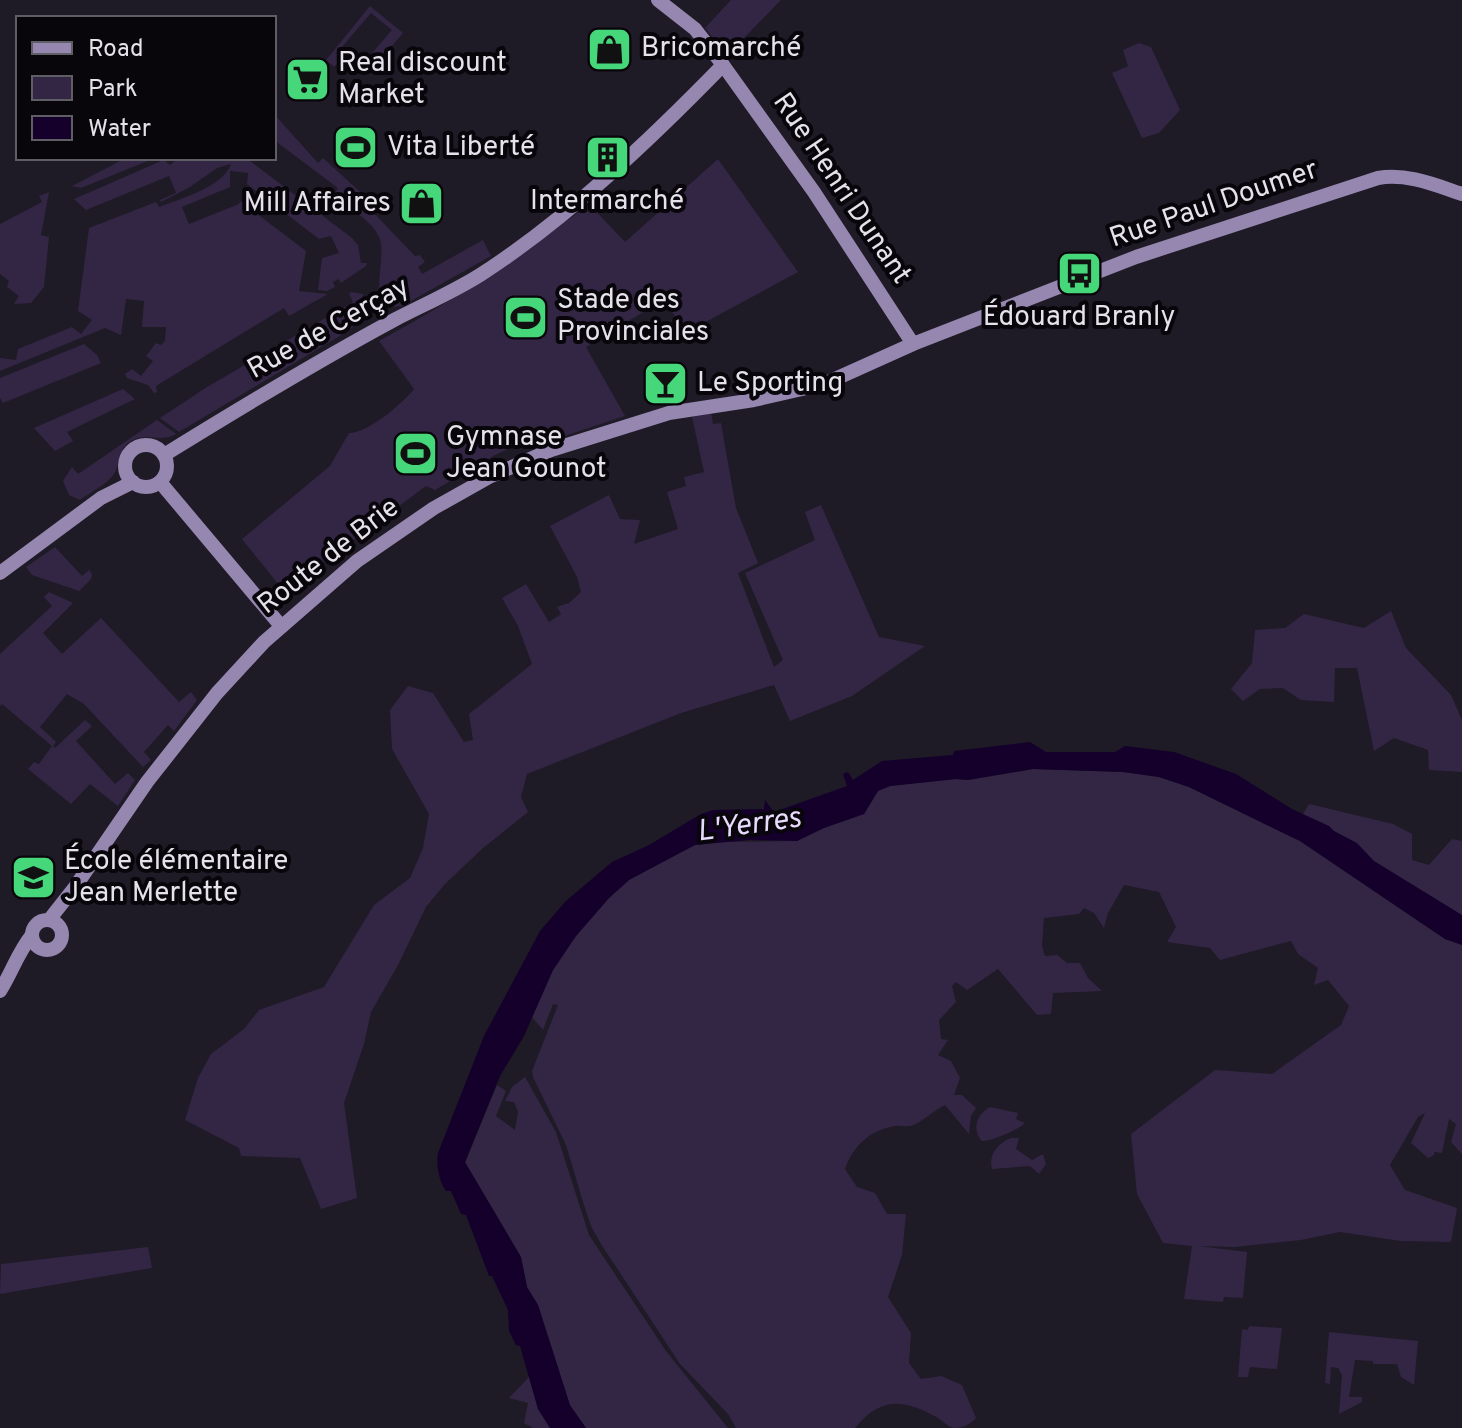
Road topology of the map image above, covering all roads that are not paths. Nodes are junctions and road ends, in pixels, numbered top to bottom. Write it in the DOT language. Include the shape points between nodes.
graph roads {
  1 [pos="658,0"];
  2 [pos="723,65"];
  3 [pos="1462,194"];
  4 [pos="987,316"];
  5 [pos="913,344"];
  6 [pos="164,455"];
  7 [pos="130,478"];
  8 [pos="160,482"];
  9 [pos="0,573"];
  10 [pos="281,626"];
  11 [pos="54,924"];
  12 [pos="35,940"];
  13 [pos="0,991"];
  1 -- 2 [label="street, Rue Henri Dunant" via="695,29"];
  2 -- 5 [label="street, Rue Henri Dunant"];
  2 -- 6 [label="street, Rue de Cerçay" via="637,148 477,277"];
  3 -- 4 [label="street, Rue Paul Doumer" via="1414,179 1378,178 1177,242"];
  4 -- 5 [label="street, Route de Brie"];
  5 -- 10 [label="street, Route de Brie" via="824,384 639,421 491,476 391,536"];
  6 -- 7 [label="street" via="148,446 135,449 126,460"];
  6 -- 8 [label="street" via="166,471"];
  7 -- 8 [label="street" via="146,487"];
  7 -- 9 [label="street"];
  8 -- 10 [label="street"];
  10 -- 11 [label="street, Route de Brie" via="213,698 147,782"];
  11 -- 12 [label="street" via="38,923"];
  11 -- 12 [label="street" via="62,936 58,945 47,949"];
  12 -- 13 [label="street" via="22,947"];
}
